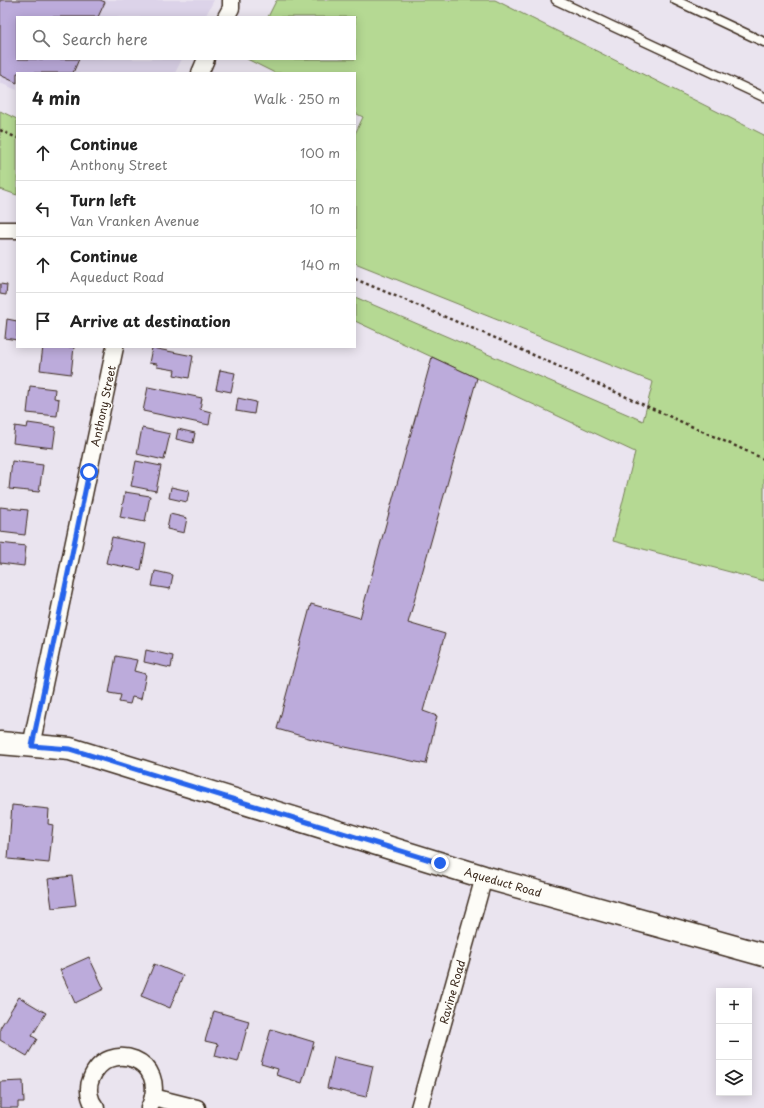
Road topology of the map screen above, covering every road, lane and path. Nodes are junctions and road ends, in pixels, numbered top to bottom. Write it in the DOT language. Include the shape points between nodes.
graph roads {
  1 [pos="232,0"];
  2 [pos="556,0"];
  3 [pos="675,0"];
  4 [pos="226,16"];
  5 [pos="764,42"];
  6 [pos="206,60"];
  7 [pos="200,72"];
  8 [pos="764,89"];
  9 [pos="760,96"];
  10 [pos="0,130"];
  11 [pos="16,138"];
  12 [pos="0,230"];
  13 [pos="16,230"];
  14 [pos="356,279"];
  15 [pos="115,348"];
  16 [pos="764,459"];
  17 [pos="0,744"];
  18 [pos="32,746"];
  19 [pos="484,876"];
  20 [pos="764,955"];
  21 [pos="151,1103"];
  22 [pos="96,1108"];
  23 [pos="197,1108"];
  24 [pos="419,1108"];
  1 -- 4 [label="street"];
  2 -- 9 [label="lane"];
  3 -- 5 [label="lane"];
  6 -- 7 [label="street"];
  8 -- 9 [label="lane"];
  10 -- 11 [label="path"];
  12 -- 13 [label="street"];
  14 -- 16 [label="path" via="500,340"];
  15 -- 18 [label="street, Anthony Street"];
  17 -- 18 [label="street, Aqueduct Road"];
  18 -- 19 [label="street, Aqueduct Road" via="70,749"];
  19 -- 20 [label="street, Aqueduct Road"];
  19 -- 24 [label="street, Ravine Road"];
  21 -- 22 [label="street" via="155,1087 147,1068 129,1057 118,1057 108,1059 93,1073 89,1093"];
  21 -- 23 [label="street"];
}
